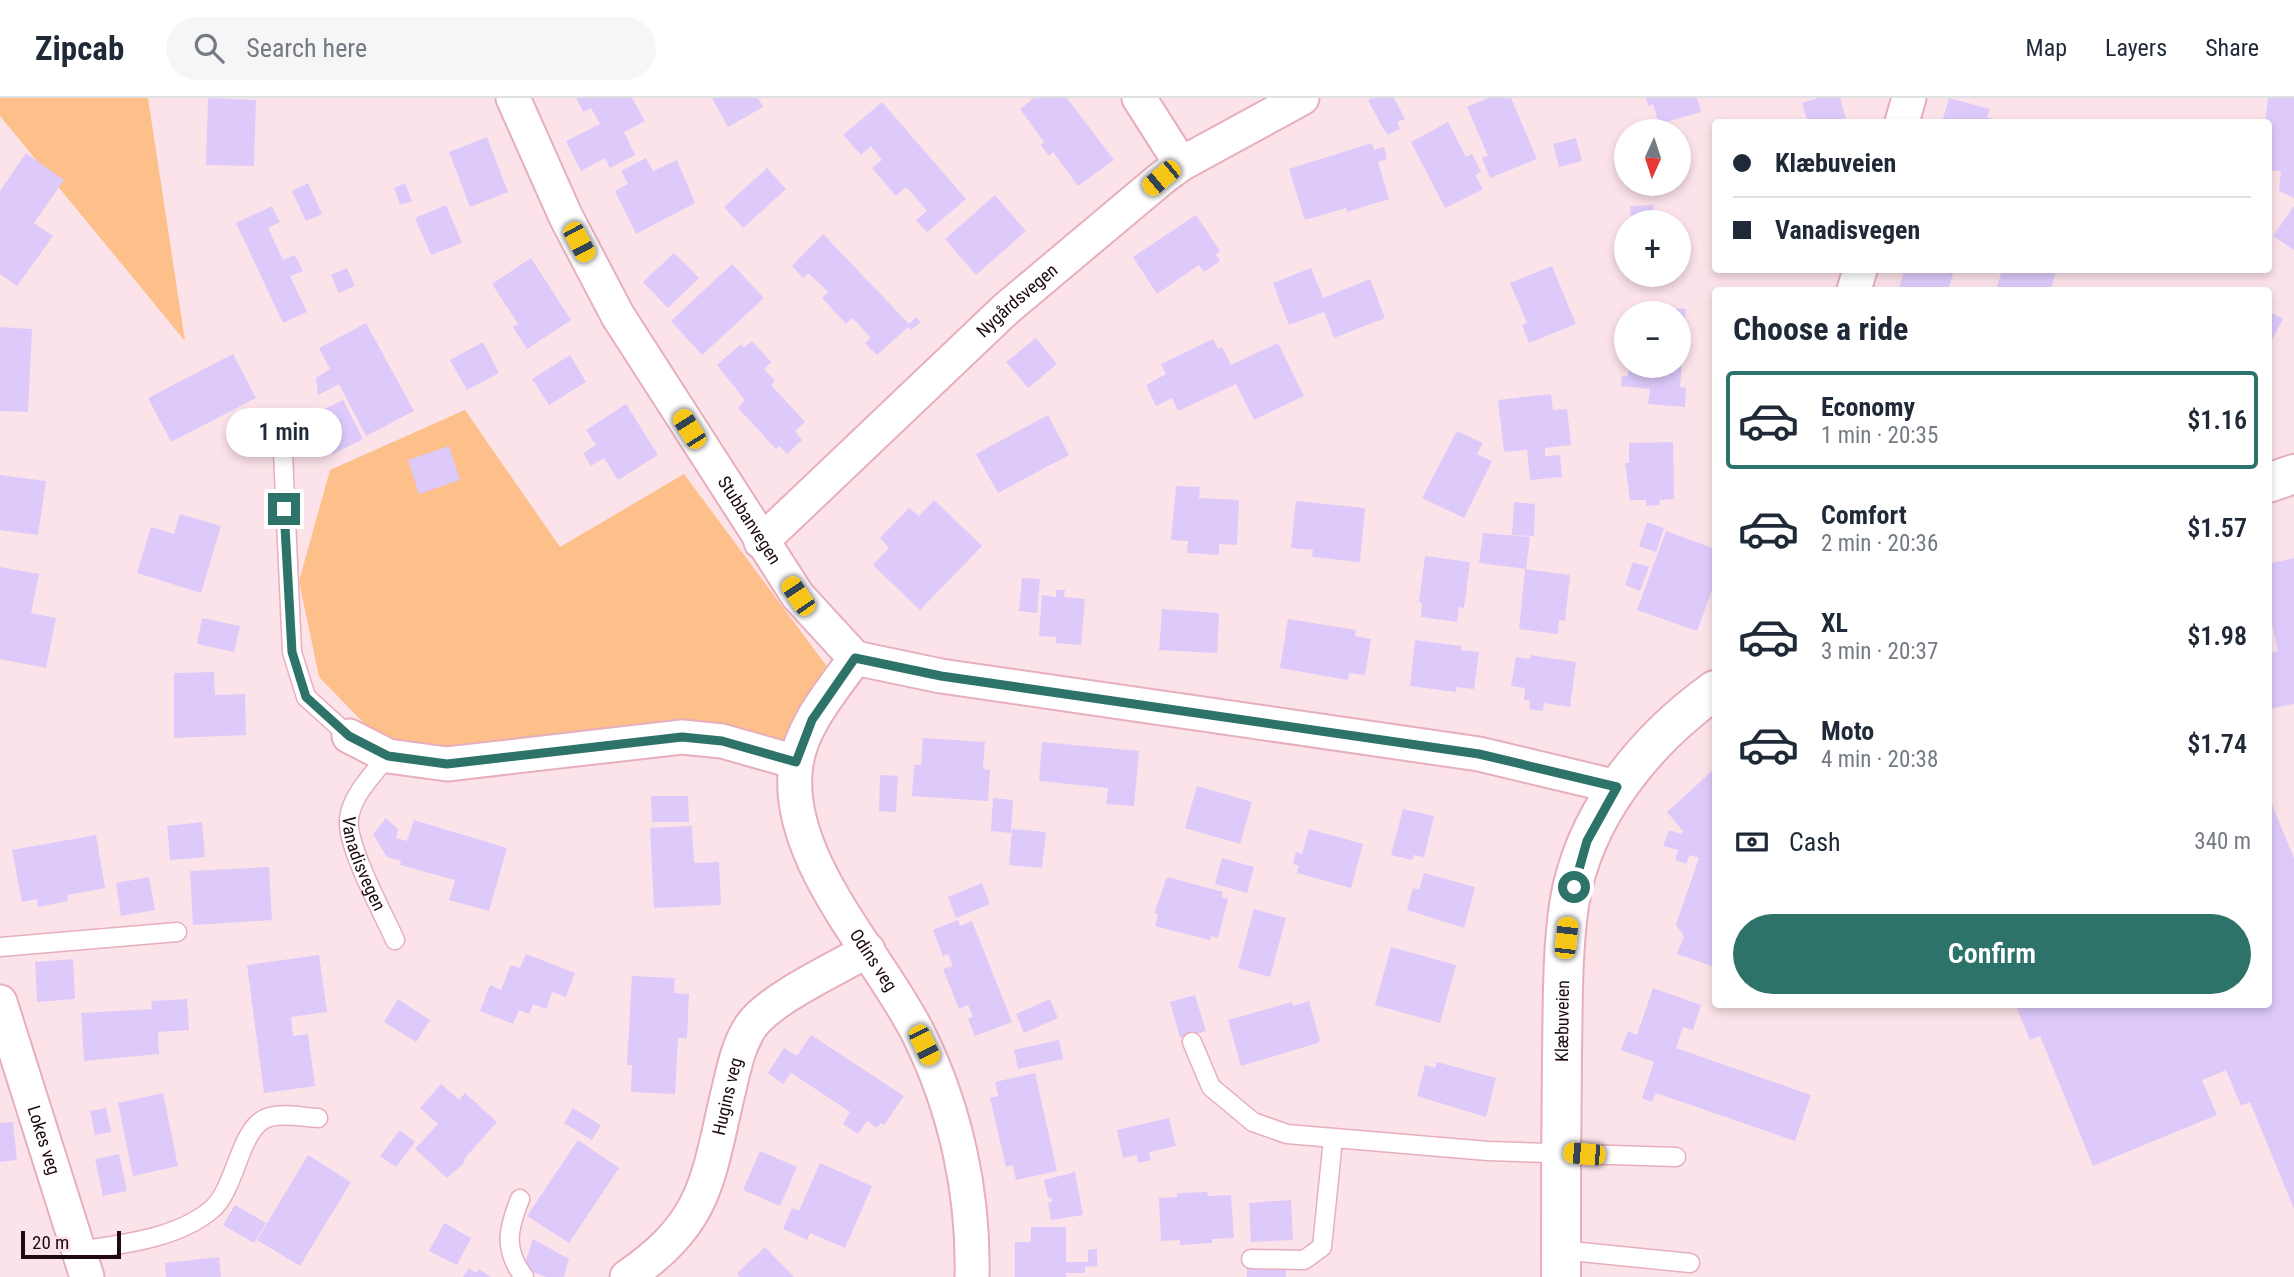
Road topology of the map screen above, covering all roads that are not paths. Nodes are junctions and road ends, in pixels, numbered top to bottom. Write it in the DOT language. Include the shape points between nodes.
graph roads {
  1 [pos="513,98"];
  2 [pos="1139,98"];
  3 [pos="1302,98"];
  4 [pos="1909,98"];
  5 [pos="1903,119"];
  6 [pos="1181,164"];
  7 [pos="283,453"];
  8 [pos="2294,474"];
  9 [pos="2272,482"];
  10 [pos="761,542"];
  11 [pos="855,658"];
  12 [pos="1712,692"];
  13 [pos="349,736"];
  14 [pos="388,756"];
  15 [pos="796,762"];
  16 [pos="1617,787"];
  17 [pos="177,932"];
  18 [pos="395,940"];
  19 [pos="0,947"];
  20 [pos="868,950"];
  21 [pos="0,1002"];
  22 [pos="1192,1042"];
  23 [pos="318,1118"];
  24 [pos="1333,1139"];
  25 [pos="1561,1152"];
  26 [pos="1676,1157"];
  27 [pos="520,1199"];
  28 [pos="1251,1259"];
  29 [pos="1561,1263"];
  30 [pos="1690,1263"];
  31 [pos="83,1264"];
  32 [pos="524,1277"];
  33 [pos="627,1277"];
  34 [pos="972,1277"];
  1 -- 10 [label="street, Stubbanvegen" via="566,217 618,316"];
  2 -- 6 [label="street"];
  3 -- 6 [label="street, Nygårdsvegen"];
  4 -- 5 [label="street"];
  6 -- 10 [label="street, Nygårdsvegen" via="1007,308"];
  7 -- 13 [label="lane" via="292,652 306,697"];
  8 -- 9 [label="street"];
  10 -- 11 [label="street, Stubbanvegen" via="798,596"];
  11 -- 15 [label="street, Odins veg" via="812,720"];
  11 -- 16 [label="street" via="954,678 1479,754"];
  12 -- 16 [label="street, Klæbuveien" via="1678,720"];
  13 -- 14 [label="street"];
  14 -- 15 [label="street" via="447,764 682,737 722,741"];
  14 -- 18 [label="lane, Vanadisvegen" via="362,789 348,818 351,840"];
  15 -- 20 [label="street, Odins veg" via="799,821 809,854"];
  16 -- 25 [label="street, Klæbuveien" via="1587,841 1570,903"];
  17 -- 19 [label="lane"];
  20 -- 33 [label="street, Hugins veg" via="773,1005 751,1027 733,1069 704,1189 691,1218 671,1243"];
  20 -- 34 [label="street, Odins veg" via="918,1032 941,1083 962,1162"];
  21 -- 31 [label="street, Lokes veg"];
  22 -- 24 [label="lane" via="1212,1087 1253,1122 1287,1134"];
  23 -- 31 [label="lane" via="269,1117 254,1127 221,1201 197,1220"];
  24 -- 25 [label="lane"];
  24 -- 28 [label="lane" via="1322,1247 1304,1260"];
  25 -- 26 [label="lane"];
  25 -- 29 [label="street, Klæbuveien"];
  27 -- 32 [label="lane" via="508,1228 508,1246"];
  29 -- 30 [label="lane"];
}
